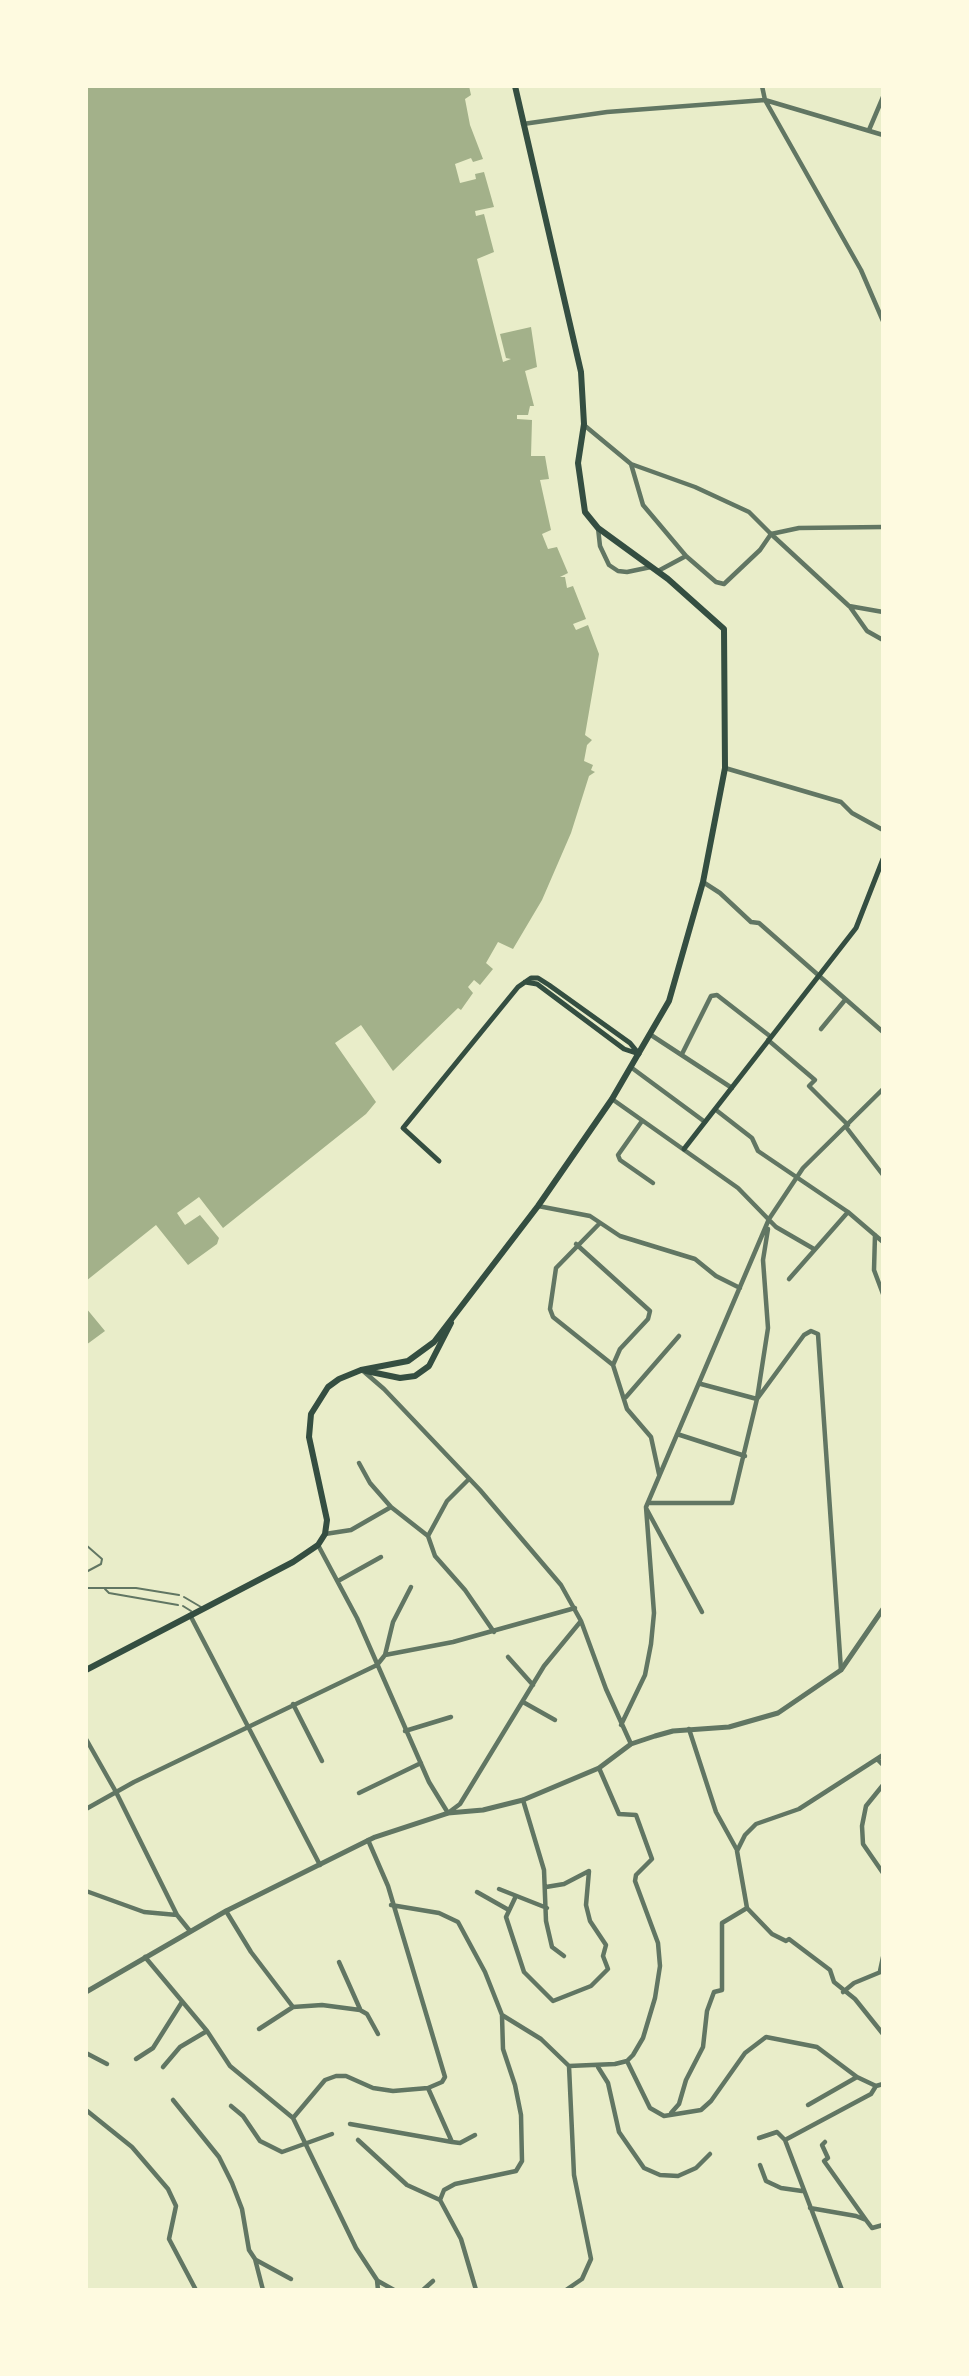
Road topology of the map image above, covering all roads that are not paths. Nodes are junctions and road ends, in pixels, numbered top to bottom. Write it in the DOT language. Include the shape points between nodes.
graph roads {
  1 [pos="515,86"];
  2 [pos="762,86"];
  3 [pos="883,97"];
  4 [pos="765,100"];
  5 [pos="523,124"];
  6 [pos="869,131"];
  7 [pos="883,135"];
  8 [pos="883,321"];
  9 [pos="583,424"];
  10 [pos="631,464"];
  11 [pos="883,527"];
  12 [pos="598,528"];
  13 [pos="771,534"];
  14 [pos="686,556"];
  15 [pos="655,569"];
  16 [pos="849,606"];
  17 [pos="883,612"];
  18 [pos="883,640"];
  19 [pos="725,768"];
  20 [pos="883,830"];
  21 [pos="883,859"];
  22 [pos="703,882"];
  23 [pos="817,976"];
  24 [pos="845,1000"];
  25 [pos="821,1029"];
  26 [pos="883,1032"];
  27 [pos="651,1035"];
  28 [pos="769,1038"];
  29 [pos="639,1054"];
  30 [pos="682,1054"];
  31 [pos="632,1068"];
  32 [pos="733,1089"];
  33 [pos="883,1089"];
  34 [pos="612,1099"];
  35 [pos="716,1110"];
  36 [pos="642,1121"];
  37 [pos="705,1122"];
  38 [pos="847,1126"];
  39 [pos="684,1149"];
  40 [pos="439,1161"];
  41 [pos="883,1175"];
  42 [pos="796,1178"];
  43 [pos="653,1183"];
  44 [pos="538,1206"];
  45 [pos="848,1212"];
  46 [pos="769,1219"];
  47 [pos="600,1224"];
  48 [pos="875,1234"];
  49 [pos="883,1241"];
  50 [pos="576,1244"];
  51 [pos="814,1249"];
  52 [pos="789,1279"];
  53 [pos="740,1288"];
  54 [pos="883,1294"];
  55 [pos="452,1318"];
  56 [pos="679,1336"];
  57 [pos="613,1365"];
  58 [pos="361,1370"];
  59 [pos="701,1384"];
  60 [pos="625,1398"];
  61 [pos="757,1399"];
  62 [pos="677,1434"];
  63 [pos="745,1456"];
  64 [pos="359,1463"];
  65 [pos="660,1475"];
  66 [pos="469,1479"];
  67 [pos="647,1505"];
  68 [pos="391,1507"];
  69 [pos="325,1534"];
  70 [pos="428,1536"];
  71 [pos="86,1545"];
  72 [pos="318,1545"];
  73 [pos="381,1557"];
  74 [pos="86,1572"];
  75 [pos="338,1580"];
  76 [pos="411,1587"];
  77 [pos="86,1588"];
  78 [pos="104,1589"];
  79 [pos="179,1595"];
  80 [pos="184,1597"];
  81 [pos="178,1605"];
  82 [pos="183,1606"];
  83 [pos="202,1608"];
  84 [pos="575,1608"];
  85 [pos="702,1612"];
  86 [pos="881,1612"];
  87 [pos="191,1613"];
  88 [pos="581,1621"];
  89 [pos="883,1622"];
  90 [pos="494,1632"];
  91 [pos="385,1655"];
  92 [pos="508,1657"];
  93 [pos="377,1665"];
  94 [pos="86,1670"];
  95 [pos="841,1671"];
  96 [pos="533,1685"];
  97 [pos="523,1702"];
  98 [pos="293,1704"];
  99 [pos="451,1717"];
  100 [pos="555,1720"];
  101 [pos="621,1725"];
  102 [pos="247,1729"];
  103 [pos="688,1729"];
  104 [pos="405,1731"];
  105 [pos="86,1739"];
  106 [pos="631,1744"];
  107 [pos="883,1755"];
  108 [pos="322,1760"];
  109 [pos="878,1760"];
  110 [pos="421,1763"];
  111 [pos="883,1765"];
  112 [pos="599,1768"];
  113 [pos="883,1785"];
  114 [pos="116,1792"];
  115 [pos="359,1793"];
  116 [pos="523,1800"];
  117 [pos="86,1809"];
  118 [pos="449,1813"];
  119 [pos="368,1840"];
  120 [pos="737,1851"];
  121 [pos="321,1867"];
  122 [pos="883,1873"];
  123 [pos="546,1887"];
  124 [pos="499,1889"];
  125 [pos="86,1891"];
  126 [pos="477,1892"];
  127 [pos="516,1898"];
  128 [pos="391,1905"];
  129 [pos="547,1908"];
  130 [pos="747,1908"];
  131 [pos="507,1909"];
  132 [pos="226,1910"];
  133 [pos="177,1915"];
  134 [pos="190,1931"];
  135 [pos="564,1956"];
  136 [pos="145,1957"];
  137 [pos="883,1957"];
  138 [pos="339,1962"];
  139 [pos="882,1971"];
  140 [pos="86,1992"];
  141 [pos="844,1992"];
  142 [pos="183,2002"];
  143 [pos="293,2007"];
  144 [pos="360,2010"];
  145 [pos="502,2015"];
  146 [pos="259,2029"];
  147 [pos="208,2031"];
  148 [pos="378,2034"];
  149 [pos="883,2034"];
  150 [pos="86,2053"];
  151 [pos="136,2059"];
  152 [pos="627,2061"];
  153 [pos="107,2064"];
  154 [pos="569,2066"];
  155 [pos="163,2067"];
  156 [pos="598,2067"];
  157 [pos="857,2077"];
  158 [pos="883,2084"];
  159 [pos="876,2086"];
  160 [pos="428,2088"];
  161 [pos="173,2101"];
  162 [pos="808,2105"];
  163 [pos="231,2106"];
  164 [pos="86,2110"];
  165 [pos="671,2114"];
  166 [pos="293,2118"];
  167 [pos="350,2124"];
  168 [pos="332,2134"];
  169 [pos="475,2135"];
  170 [pos="759,2138"];
  171 [pos="358,2140"];
  172 [pos="785,2140"];
  173 [pos="452,2142"];
  174 [pos="825,2142"];
  175 [pos="305,2145"];
  176 [pos="710,2154"];
  177 [pos="760,2165"];
  178 [pos="802,2191"];
  179 [pos="440,2200"];
  180 [pos="810,2208"];
  181 [pos="866,2220"];
  182 [pos="883,2225"];
  183 [pos="255,2259"];
  184 [pos="291,2279"];
  185 [pos="377,2280"];
  186 [pos="433,2281"];
  187 [pos="196,2290"];
  188 [pos="263,2290"];
  189 [pos="378,2290"];
  190 [pos="394,2290"];
  191 [pos="423,2290"];
  192 [pos="475,2290"];
  193 [pos="566,2290"];
  194 [pos="842,2290"];
  1 -- 5 [label="main road"];
  2 -- 4 [label="street"];
  3 -- 6 [label="street"];
  4 -- 5 [label="street" via="607,112"];
  4 -- 6 [label="street"];
  4 -- 8 [label="street" via="862,270"];
  5 -- 9 [label="main road" via="581,372"];
  6 -- 7 [label="street"];
  9 -- 10 [label="street"];
  9 -- 12 [label="main road" via="578,463 581,490 585,512"];
  10 -- 13 [label="street" via="749,512"];
  10 -- 14 [label="street" via="643,505"];
  11 -- 13 [label="street" via="799,527"];
  12 -- 15 [label="main road"];
  12 -- 15 [label="street" via="609,565 627,572"];
  13 -- 14 [label="street" via="724,584"];
  13 -- 16 [label="street"];
  14 -- 15 [label="street"];
  15 -- 19 [label="main road" via="724,629"];
  16 -- 17 [label="street"];
  16 -- 18 [label="street" via="867,631"];
  19 -- 20 [label="street" via="841,802"];
  19 -- 22 [label="main road"];
  21 -- 23 [label="main road" via="856,929"];
  22 -- 23 [label="street" via="751,922 759,923"];
  22 -- 27 [label="main road" via="669,1001"];
  23 -- 24 [label="street"];
  23 -- 28 [label="main road"];
  24 -- 25 [label="street"];
  24 -- 26 [label="street"];
  27 -- 29 [label="main road"];
  27 -- 30 [label="street"];
  28 -- 30 [label="street" via="717,995 711,996"];
  28 -- 32 [label="main road"];
  28 -- 38 [label="street" via="815,1080 809,1086"];
  29 -- 31 [label="main road"];
  29 -- 40 [label="main road" via="538,978 525,982 403,1128"];
  30 -- 32 [label="street"];
  31 -- 34 [label="main road"];
  31 -- 37 [label="street"];
  32 -- 35 [label="main road"];
  33 -- 38 [label="street"];
  34 -- 36 [label="street"];
  34 -- 44 [label="main road"];
  35 -- 37 [label="main road"];
  35 -- 42 [label="street" via="752,1138 758,1151"];
  36 -- 39 [label="street"];
  36 -- 43 [label="street" via="618,1155"];
  37 -- 39 [label="main road"];
  38 -- 41 [label="street"];
  38 -- 42 [label="street"];
  39 -- 46 [label="street" via="737,1188"];
  42 -- 45 [label="street"];
  42 -- 46 [label="street"];
  44 -- 47 [label="street" via="590,1216"];
  44 -- 55 [label="main road"];
  45 -- 48 [label="street"];
  45 -- 51 [label="street"];
  46 -- 51 [label="street"];
  46 -- 53 [label="street"];
  46 -- 61 [label="street" via="763,1260 768,1328"];
  47 -- 50 [label="street"];
  47 -- 53 [label="street" via="620,1236 695,1259"];
  48 -- 49 [label="street"];
  48 -- 54 [label="street" via="874,1270"];
  50 -- 57 [label="street" via="556,1268 550,1309 553,1317"];
  50 -- 57 [label="street" via="650,1311"];
  51 -- 52 [label="street"];
  53 -- 59 [label="street"];
  55 -- 58 [label="main road" via="434,1342 408,1361"];
  55 -- 58 [label="main road" via="433,1359 415,1376 400,1378"];
  56 -- 60 [label="street"];
  57 -- 60 [label="street"];
  58 -- 66 [label="street"];
  58 -- 69 [label="main road" via="328,1387 311,1414 309,1437 327,1520"];
  59 -- 61 [label="street"];
  59 -- 62 [label="street"];
  60 -- 65 [label="street" via="630,1416 651,1437"];
  61 -- 63 [label="street"];
  61 -- 95 [label="street" via="804,1335 818,1334"];
  62 -- 63 [label="street"];
  62 -- 65 [label="street"];
  63 -- 67 [label="street" via="732,1503"];
  64 -- 68 [label="street"];
  65 -- 67 [label="street"];
  66 -- 70 [label="street" via="447,1501"];
  66 -- 84 [label="street" via="561,1585"];
  67 -- 85 [label="street"];
  67 -- 101 [label="street" via="652,1644 645,1675"];
  68 -- 69 [label="street" via="351,1530"];
  68 -- 70 [label="street"];
  69 -- 72 [label="main road"];
  70 -- 90 [label="street" via="435,1556"];
  71 -- 74 [label="lane" via="102,1559"];
  72 -- 75 [label="street"];
  72 -- 83 [label="main road"];
  73 -- 75 [label="street"];
  75 -- 93 [label="street"];
  76 -- 91 [label="street" via="393,1622"];
  77 -- 78 [label="lane"];
  78 -- 79 [label="lane" via="136,1588"];
  78 -- 81 [label="lane"];
  80 -- 83 [label="lane"];
  82 -- 87 [label="lane"];
  83 -- 87 [label="main road"];
  84 -- 88 [label="street"];
  84 -- 90 [label="street"];
  86 -- 89 [label="street"];
  86 -- 95 [label="street"];
  87 -- 94 [label="main road"];
  87 -- 102 [label="street"];
  88 -- 96 [label="street"];
  88 -- 101 [label="street"];
  90 -- 91 [label="street"];
  91 -- 93 [label="street"];
  92 -- 96 [label="street"];
  93 -- 98 [label="street"];
  93 -- 104 [label="street"];
  95 -- 103 [label="street" via="778,1713 729,1727"];
  96 -- 97 [label="street"];
  97 -- 100 [label="street"];
  97 -- 118 [label="street" via="460,1804"];
  98 -- 102 [label="street"];
  98 -- 108 [label="street"];
  99 -- 104 [label="street"];
  101 -- 106 [label="street"];
  102 -- 114 [label="street"];
  102 -- 121 [label="street"];
  103 -- 106 [label="street"];
  103 -- 120 [label="street" via="716,1812"];
  104 -- 110 [label="street"];
  105 -- 114 [label="street"];
  106 -- 112 [label="street"];
  107 -- 109 [label="street"];
  109 -- 111 [label="street"];
  109 -- 120 [label="street" via="799,1809 755,1824"];
  110 -- 115 [label="street"];
  110 -- 118 [label="street"];
  112 -- 116 [label="street"];
  112 -- 152 [label="street" via="619,1814 636,1815 652,1859 635,1881 658,1943 660,1966 643,2038"];
  113 -- 122 [label="street" via="866,1806 862,1826 863,1844"];
  114 -- 117 [label="street"];
  114 -- 133 [label="street"];
  116 -- 118 [label="street"];
  116 -- 123 [label="street"];
  118 -- 119 [label="street"];
  119 -- 121 [label="street"];
  119 -- 128 [label="street" via="388,1886"];
  120 -- 130 [label="street"];
  121 -- 132 [label="street"];
  123 -- 129 [label="street"];
  123 -- 131 [label="street" via="589,1871 586,1905 590,1921 606,1945 603,1956 608,1969 591,1986 553,2001 524,1972"];
  124 -- 127 [label="street"];
  125 -- 133 [label="street" via="144,1912"];
  126 -- 131 [label="street"];
  127 -- 129 [label="street"];
  127 -- 131 [label="street"];
  128 -- 145 [label="street" via="439,1913 458,1923"];
  128 -- 160 [label="street" via="445,2077"];
  129 -- 135 [label="street" via="545,1922 552,1947"];
  130 -- 141 [label="street" via="772,1934 786,1941 789,1938 830,1970"];
  130 -- 165 [label="street" via="722,1923 722,1990 714,1992 706,2011 703,2047"];
  132 -- 134 [label="street"];
  132 -- 143 [label="street"];
  133 -- 134 [label="street"];
  134 -- 136 [label="street"];
  136 -- 140 [label="street"];
  136 -- 142 [label="street"];
  137 -- 139 [label="street"];
  138 -- 144 [label="street"];
  139 -- 141 [label="street"];
  141 -- 149 [label="street" via="855,1998"];
  142 -- 147 [label="street"];
  142 -- 151 [label="street" via="153,2048"];
  143 -- 144 [label="street"];
  143 -- 146 [label="street"];
  144 -- 148 [label="street"];
  145 -- 154 [label="street" via="541,2039"];
  145 -- 179 [label="street" via="503,2049 521,2115 522,2161 516,2171 455,2184 444,2190"];
  147 -- 155 [label="street" via="180,2047"];
  147 -- 166 [label="street" via="230,2066"];
  150 -- 153 [label="street"];
  152 -- 156 [label="street"];
  152 -- 165 [label="street" via="650,2108 664,2116"];
  154 -- 156 [label="street"];
  154 -- 193 [label="street" via="574,2175 592,2259 582,2279"];
  156 -- 176 [label="street" via="608,2083 619,2132 644,2168 678,2176 696,2168"];
  157 -- 159 [label="street"];
  157 -- 162 [label="street"];
  157 -- 165 [label="street" via="817,2047 766,2038 746,2053 701,2110"];
  158 -- 159 [label="street"];
  159 -- 172 [label="street" via="872,2094"];
  160 -- 166 [label="street" via="393,2091 336,2076 324,2080"];
  160 -- 173 [label="street"];
  161 -- 183 [label="street" via="219,2157 242,2209 249,2250"];
  163 -- 175 [label="street" via="260,2141 274,2149 288,2152"];
  164 -- 187 [label="street" via="132,2147 168,2189 176,2206 169,2239"];
  166 -- 175 [label="street"];
  167 -- 173 [label="street"];
  168 -- 175 [label="street"];
  169 -- 173 [label="street"];
  170 -- 172 [label="street" via="777,2132"];
  171 -- 179 [label="street" via="407,2185"];
  172 -- 178 [label="street"];
  174 -- 181 [label="street" via="822,2145 828,2158 824,2161"];
  175 -- 185 [label="street"];
  177 -- 178 [label="street" via="766,2180"];
  178 -- 180 [label="street"];
  179 -- 192 [label="street" via="461,2239"];
  180 -- 181 [label="street"];
  180 -- 194 [label="street"];
  181 -- 182 [label="street" via="872,2228"];
  183 -- 184 [label="street"];
  183 -- 188 [label="street"];
  185 -- 189 [label="street"];
  185 -- 190 [label="street"];
  186 -- 191 [label="street"];
}
